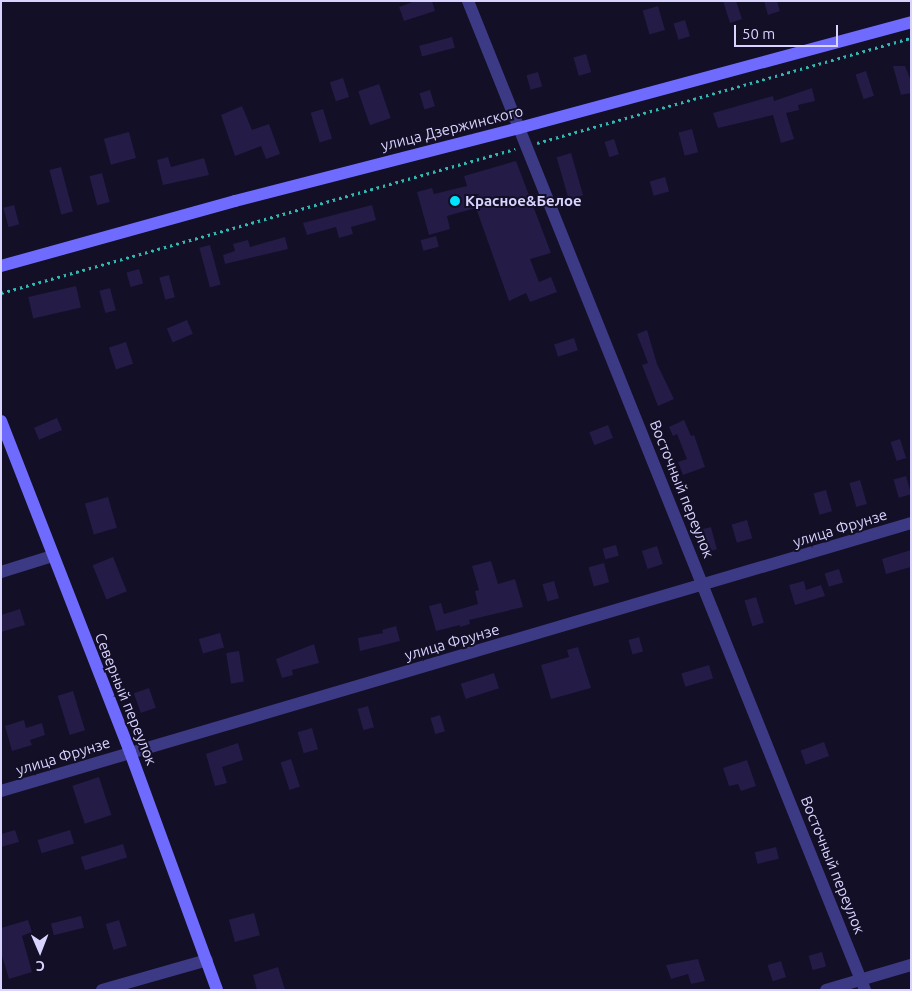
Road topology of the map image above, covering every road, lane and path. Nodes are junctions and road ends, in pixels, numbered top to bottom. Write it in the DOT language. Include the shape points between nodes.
graph roads {
  1 [pos="468,1"];
  2 [pos="911,22"];
  3 [pos="911,38"];
  4 [pos="519,128"];
  5 [pos="526,146"];
  6 [pos="1,266"];
  7 [pos="1,293"];
  8 [pos="1,421"];
  9 [pos="911,524"];
  10 [pos="52,556"];
  11 [pos="1,572"];
  12 [pos="704,586"];
  13 [pos="130,752"];
  14 [pos="1,791"];
  15 [pos="207,960"];
  16 [pos="911,965"];
  17 [pos="864,985"];
  18 [pos="102,990"];
  19 [pos="217,990"];
  20 [pos="826,990"];
  1 -- 4 [label="street, Восточный переулок"];
  2 -- 4 [label="street, улица Дзержинского"];
  3 -- 5 [label="path"];
  4 -- 5 [label="street, Восточный переулок"];
  4 -- 6 [label="street, улица Дзержинского" via="235,200"];
  5 -- 7 [label="path"];
  5 -- 12 [label="street, Восточный переулок"];
  8 -- 10 [label="street, Северный переулок"];
  9 -- 12 [label="street, улица Фрунзе"];
  10 -- 11 [label="street"];
  10 -- 13 [label="street, Северный переулок"];
  12 -- 13 [label="street, улица Фрунзе"];
  12 -- 17 [label="street, Восточный переулок"];
  13 -- 14 [label="street, улица Фрунзе"];
  13 -- 15 [label="street, Северный переулок"];
  15 -- 18 [label="street"];
  15 -- 19 [label="street, Северный переулок"];
  16 -- 17 [label="street"];
  17 -- 20 [label="street"];
}
